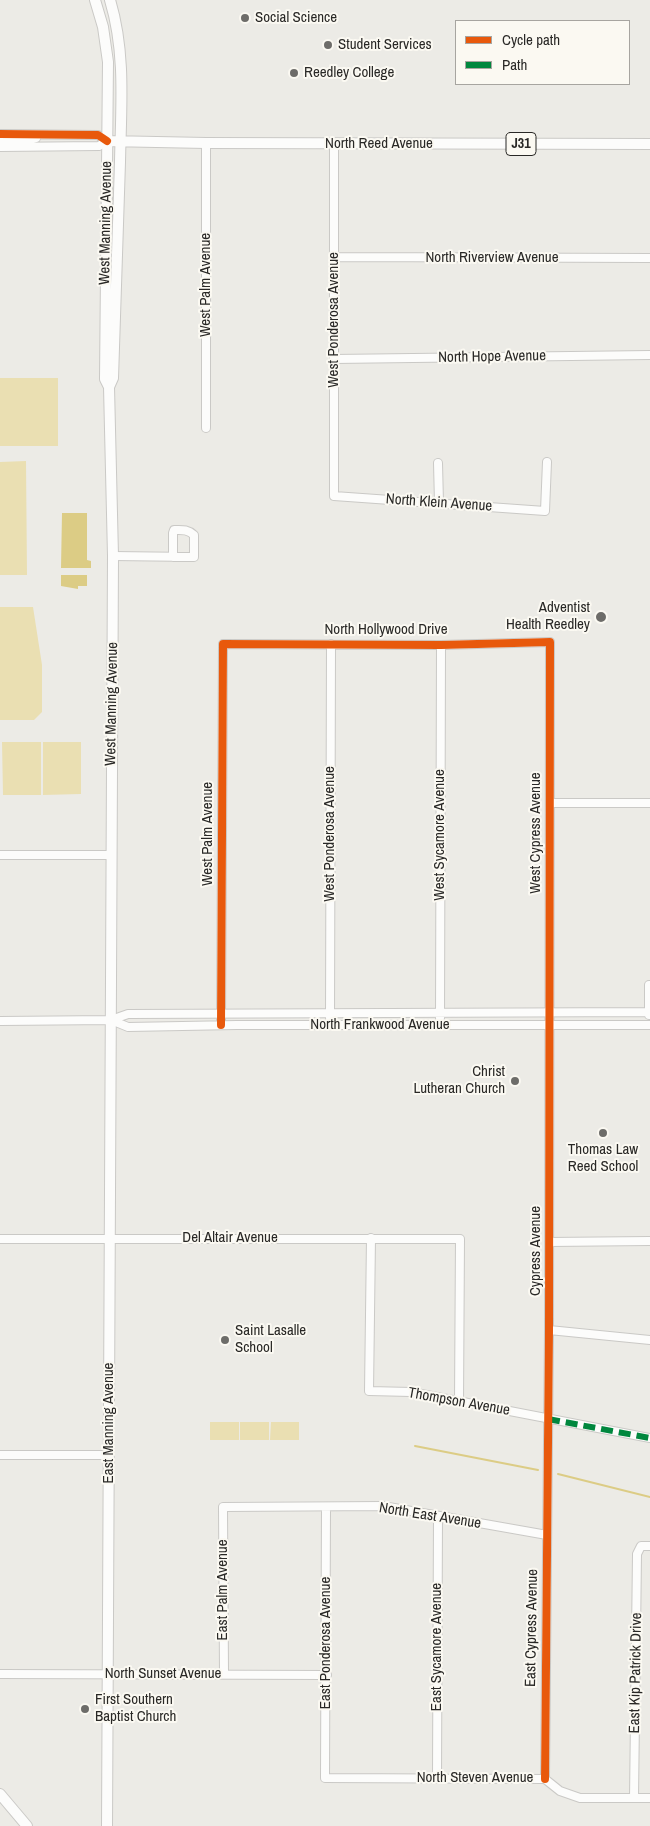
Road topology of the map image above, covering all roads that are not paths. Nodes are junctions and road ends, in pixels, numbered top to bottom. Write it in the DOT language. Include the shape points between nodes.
graph roads {
  1 [pos="95,0"];
  2 [pos="110,0"];
  3 [pos="0,134"];
  4 [pos="48,135"];
  5 [pos="107,141"];
  6 [pos="0,142"];
  7 [pos="121,142"];
  8 [pos="206,143"];
  9 [pos="334,144"];
  10 [pos="650,144"];
  11 [pos="0,147"];
  12 [pos="334,258"];
  13 [pos="650,258"];
  14 [pos="650,355"];
  15 [pos="334,359"];
  16 [pos="109,387"];
  17 [pos="206,428"];
  18 [pos="547,462"];
  19 [pos="438,463"];
  20 [pos="334,496"];
  21 [pos="439,503"];
  22 [pos="113,556"];
  23 [pos="173,558"];
  24 [pos="550,642"];
  25 [pos="223,644"];
  26 [pos="331,644"];
  27 [pos="440,645"];
  28 [pos="550,803"];
  29 [pos="650,803"];
  30 [pos="0,855"];
  31 [pos="111,855"];
  32 [pos="650,984"];
  33 [pos="650,1012"];
  34 [pos="440,1013"];
  35 [pos="549,1013"];
  36 [pos="221,1014"];
  37 [pos="330,1014"];
  38 [pos="111,1020"];
  39 [pos="0,1021"];
  40 [pos="221,1025"];
  41 [pos="330,1025"];
  42 [pos="440,1025"];
  43 [pos="550,1025"];
  44 [pos="650,1025"];
  45 [pos="0,1238"];
  46 [pos="110,1238"];
  47 [pos="371,1238"];
  48 [pos="650,1241"];
  49 [pos="549,1242"];
  50 [pos="549,1330"];
  51 [pos="650,1340"];
  52 [pos="459,1402"];
  53 [pos="548,1419"];
  54 [pos="650,1438"];
  55 [pos="0,1455"];
  56 [pos="109,1455"];
  57 [pos="548,1478"];
  58 [pos="223,1507"];
  59 [pos="326,1507"];
  60 [pos="438,1516"];
  61 [pos="547,1535"];
  62 [pos="650,1546"];
  63 [pos="0,1674"];
  64 [pos="107,1674"];
  65 [pos="224,1674"];
  66 [pos="327,1675"];
  67 [pos="325,1778"];
  68 [pos="437,1778"];
  69 [pos="545,1779"];
  70 [pos="0,1794"];
  71 [pos="634,1798"];
  72 [pos="650,1798"];
  73 [pos="27,1826"];
  74 [pos="106,1826"];
  1 -- 5 [label="main road, West Manning Avenue" via="108,62"];
  2 -- 7 [label="main road, West Manning Avenue" via="122,62"];
  3 -- 4 [label="street, North Reed Avenue / J31"];
  4 -- 5 [label="street, North Reed Avenue / J31" via="98,135"];
  4 -- 6 [label="street"];
  5 -- 7 [label="main road, North Reed Avenue / J31"];
  5 -- 11 [label="street, North Reed Avenue / J31" via="99,146"];
  5 -- 16 [label="main road, West Manning Avenue" via="105,379"];
  7 -- 8 [label="main road, North Reed Avenue / J31"];
  7 -- 16 [label="main road, West Manning Avenue" via="113,378"];
  8 -- 9 [label="main road, North Reed Avenue / J31"];
  8 -- 17 [label="street, West Palm Avenue"];
  9 -- 10 [label="main road, North Reed Avenue / J31"];
  9 -- 12 [label="street, West Ponderosa Avenue"];
  12 -- 13 [label="street, North Riverview Avenue"];
  12 -- 15 [label="street, West Ponderosa Avenue"];
  14 -- 15 [label="street, North Hope Avenue"];
  15 -- 20 [label="street, West Ponderosa Avenue"];
  16 -- 22 [label="main road, West Manning Avenue"];
  18 -- 21 [label="street, North Klein Avenue" via="545,511"];
  19 -- 21 [label="street"];
  20 -- 21 [label="street, North Klein Avenue"];
  22 -- 23 [label="street"];
  22 -- 31 [label="main road, West Manning Avenue"];
  24 -- 27 [label="street, North Hollywood Drive"];
  24 -- 28 [label="street, West Cypress Avenue"];
  25 -- 26 [label="street, North Hollywood Drive"];
  25 -- 36 [label="street, West Palm Avenue"];
  26 -- 27 [label="street, North Hollywood Drive"];
  26 -- 37 [label="street, West Ponderosa Avenue"];
  27 -- 34 [label="street, West Sycamore Avenue"];
  28 -- 29 [label="street"];
  28 -- 35 [label="street, West Cypress Avenue"];
  30 -- 31 [label="street"];
  31 -- 38 [label="main road, West Manning Avenue"];
  32 -- 33 [label="street"];
  33 -- 35 [label="street, North Frankwood Avenue"];
  33 -- 44 [label="street"];
  34 -- 35 [label="street, North Frankwood Avenue"];
  34 -- 37 [label="street, North Frankwood Avenue"];
  34 -- 42 [label="street, West Sycamore Avenue"];
  35 -- 43 [label="street, West Cypress Avenue"];
  36 -- 37 [label="street, North Frankwood Avenue"];
  36 -- 38 [label="street, North Frankwood Avenue" via="128,1014"];
  36 -- 40 [label="street, West Palm Avenue"];
  37 -- 41 [label="street, West Ponderosa Avenue"];
  38 -- 39 [label="street, North Frankwood Avenue"];
  38 -- 40 [label="street, North Frankwood Avenue" via="128,1027"];
  38 -- 46 [label="main road, East Manning Avenue"];
  40 -- 41 [label="street, North Frankwood Avenue"];
  41 -- 42 [label="street, North Frankwood Avenue"];
  42 -- 43 [label="street, North Frankwood Avenue"];
  43 -- 44 [label="street, North Frankwood Avenue"];
  43 -- 49 [label="street, Cypress Avenue"];
  45 -- 46 [label="street, Del Altair Avenue"];
  46 -- 47 [label="street, Del Altair Avenue"];
  46 -- 56 [label="main road, East Manning Avenue"];
  47 -- 52 [label="street, Thompson Avenue" via="369,1391 411,1392"];
  47 -- 52 [label="street, Del Altair Avenue" via="460,1239"];
  48 -- 49 [label="street"];
  49 -- 50 [label="street, Cypress Avenue"];
  50 -- 51 [label="street"];
  50 -- 53 [label="street, Cypress Avenue"];
  52 -- 53 [label="street, Thompson Avenue"];
  53 -- 54 [label="street, Thompson Avenue"];
  53 -- 57 [label="street, Cypress Avenue"];
  55 -- 56 [label="street"];
  56 -- 64 [label="main road, East Manning Avenue"];
  57 -- 61 [label="street, East Cypress Avenue"];
  58 -- 59 [label="street, North East Avenue"];
  58 -- 65 [label="street, East Palm Avenue"];
  59 -- 60 [label="street, North East Avenue" via="383,1506"];
  59 -- 66 [label="street, East Ponderosa Avenue"];
  60 -- 61 [label="street, North East Avenue"];
  60 -- 68 [label="street, East Sycamore Avenue"];
  61 -- 69 [label="street, East Cypress Avenue"];
  62 -- 71 [label="street, East Kip Patrick Drive" via="641,1546 637,1554"];
  63 -- 64 [label="street, North Sunset Avenue"];
  64 -- 65 [label="street, North Sunset Avenue"];
  64 -- 74 [label="main road, East Manning Avenue"];
  65 -- 66 [label="street, North Sunset Avenue"];
  66 -- 67 [label="street, East Ponderosa Avenue"];
  67 -- 68 [label="street, North Steven Avenue"];
  68 -- 69 [label="street, North Steven Avenue"];
  69 -- 71 [label="street, North Steven Avenue" via="560,1791 580,1798"];
  70 -- 73 [label="main road"];
  71 -- 72 [label="street, North Steven Avenue"];
}
